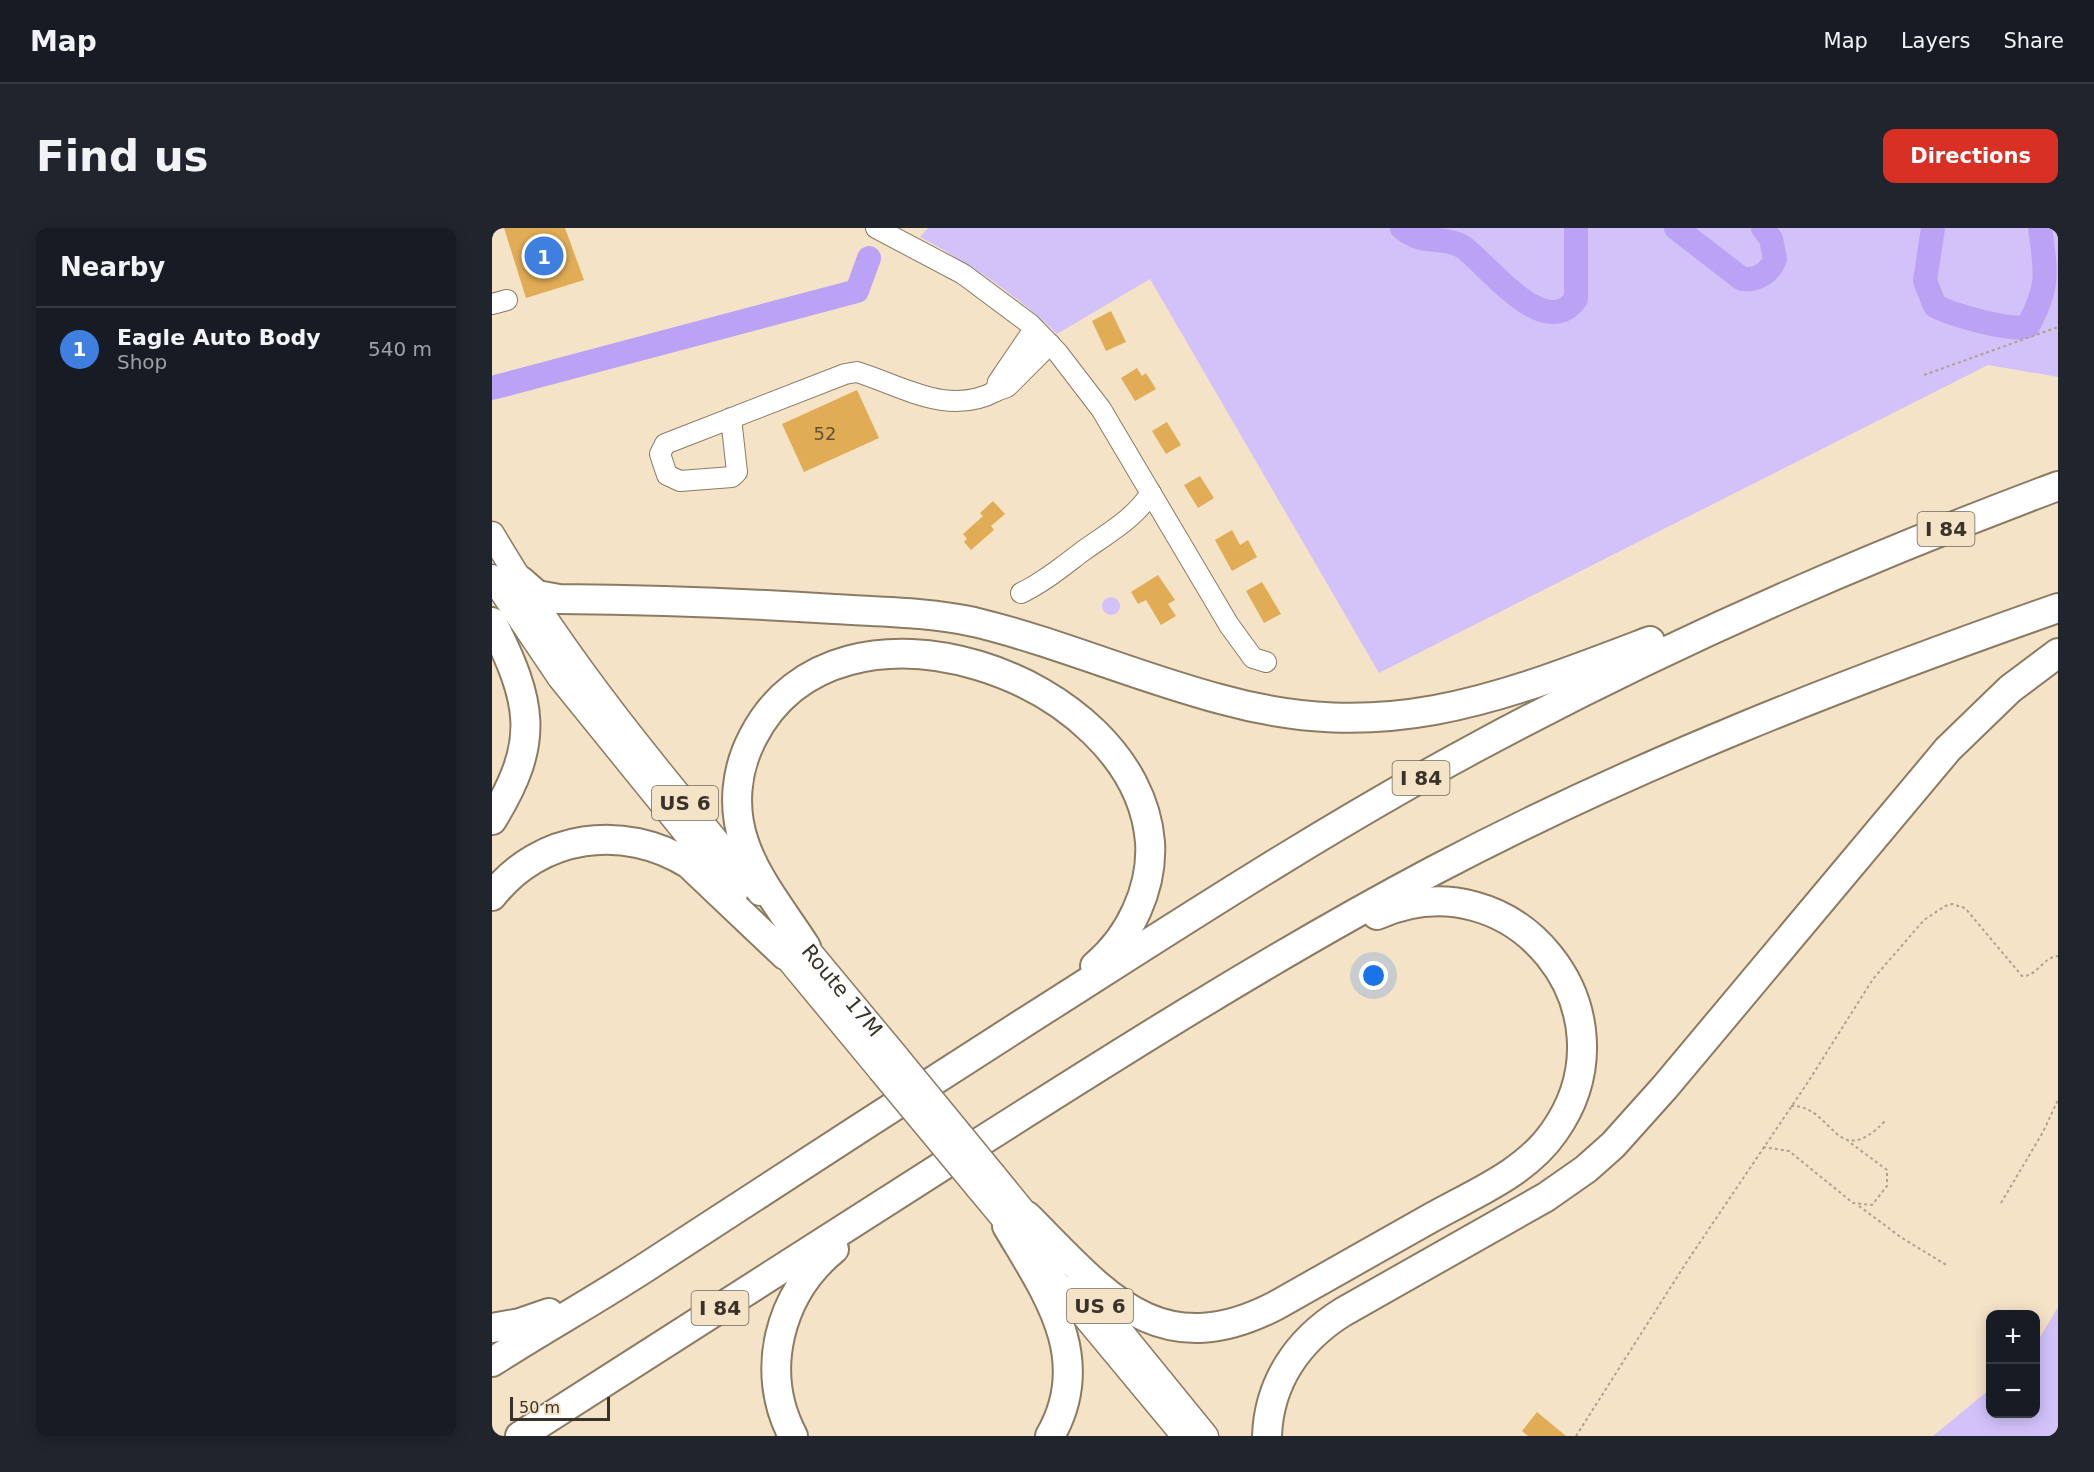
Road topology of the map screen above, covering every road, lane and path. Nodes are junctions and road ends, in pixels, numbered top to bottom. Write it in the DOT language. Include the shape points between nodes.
graph roads {
  1 [pos="876,228"];
  2 [pos="2058,327"];
  3 [pos="1034,329"];
  4 [pos="1050,344"];
  5 [pos="1924,375"];
  6 [pos="996,391"];
  7 [pos="731,418"];
  8 [pos="2058,486"];
  9 [pos="1151,493"];
  10 [pos="492,534"];
  11 [pos="1835,575"];
  12 [pos="492,577"];
  13 [pos="521,581"];
  14 [pos="1021,593"];
  15 [pos="2058,608"];
  16 [pos="492,622"];
  17 [pos="2058,653"];
  18 [pos="1266,662"];
  19 [pos="492,819"];
  20 [pos="492,896"];
  21 [pos="795,951"];
  22 [pos="2058,956"];
  23 [pos="1260,968"];
  24 [pos="1028,1020"];
  25 [pos="2058,1100"];
  26 [pos="1791,1106"];
  27 [pos="1885,1121"];
  28 [pos="1848,1141"];
  29 [pos="1763,1147"];
  30 [pos="920,1180"];
  31 [pos="2001,1203"];
  32 [pos="1859,1206"];
  33 [pos="1017,1221"];
  34 [pos="651,1264"];
  35 [pos="1948,1266"];
  36 [pos="492,1328"];
  37 [pos="492,1362"];
  38 [pos="520,1436"];
  39 [pos="793,1436"];
  40 [pos="1050,1436"];
  41 [pos="1184,1436"];
  42 [pos="1206,1436"];
  43 [pos="1267,1436"];
  44 [pos="1576,1436"];
  1 -- 3 [label="street" via="963,274"];
  2 -- 5 [label="path"];
  3 -- 4 [label="street"];
  3 -- 6 [label="street"];
  4 -- 6 [label="street" via="1007,387"];
  4 -- 9 [label="street" via="1095,402"];
  6 -- 7 [label="street" via="969,401 932,399 857,372"];
  8 -- 11 [label="highway, I 84"];
  9 -- 14 [label="street" via="1121,525"];
  9 -- 18 [label="street" via="1229,625 1253,658"];
  10 -- 13 [label="main road, Route 17M / US 6"];
  11 -- 13 [label="highway" via="1504,695 1420,714 1336,718 1278,712 1219,699 1022,636 950,618 765,605 557,599 537,595"];
  11 -- 24 [label="highway, I 84" via="1695,637 1472,750 1278,861"];
  12 -- 21 [label="main road, Route 17M / US 6" via="566,686"];
  13 -- 21 [label="main road, Route 17M / US 6" via="619,722"];
  15 -- 23 [label="highway, I 84" via="1888,669 1683,751 1435,870"];
  16 -- 19 [label="highway" via="521,688 526,732 518,771"];
  17 -- 43 [label="highway" via="2003,695 1948,749 1613,1145 1546,1197 1323,1324 1294,1355 1274,1392"];
  20 -- 21 [label="highway" via="513,874 549,850 591,839 634,841 673,854 689,864"];
  21 -- 24 [label="highway" via="750,859 739,824 737,783 759,724 787,690 826,666 849,659 923,655 986,669 1030,686 1096,733 1129,773 1148,825 1150,866 1131,922 1100,961"];
  21 -- 33 [label="main road, Route 17M / US 6, bridge"];
  22 -- 26 [label="path" via="2044,962 2031,975 2022,976 1965,908 1945,906 1924,920 1881,968"];
  23 -- 30 [label="highway, I 84"];
  23 -- 33 [label="highway" via="1383,912 1407,905 1457,903 1501,916 1534,938 1551,956 1573,997 1582,1045 1580,1073 1568,1109 1546,1142 1510,1173 1275,1306 1232,1324 1186,1328 1154,1321 1123,1307"];
  24 -- 34 [label="highway, I 84"];
  25 -- 31 [label="path"];
  26 -- 28 [label="path" via="1807,1108"];
  26 -- 29 [label="path"];
  27 -- 28 [label="path" via="1862,1140"];
  28 -- 32 [label="path" via="1889,1177 1877,1201"];
  29 -- 32 [label="path" via="1790,1151"];
  29 -- 44 [label="path"];
  30 -- 38 [label="highway, I 84"];
  30 -- 39 [label="highway" via="827,1255 804,1280 788,1308 779,1337 776,1371 783,1414"];
  32 -- 35 [label="path"];
  33 -- 40 [label="highway" via="1067,1349 1066,1392"];
  33 -- 41 [label="main road, Route 17M / US 6"];
  33 -- 42 [label="main road, Route 17M / US 6"];
  34 -- 36 [label="highway" via="544,1316"];
  34 -- 37 [label="highway, I 84"];
}
